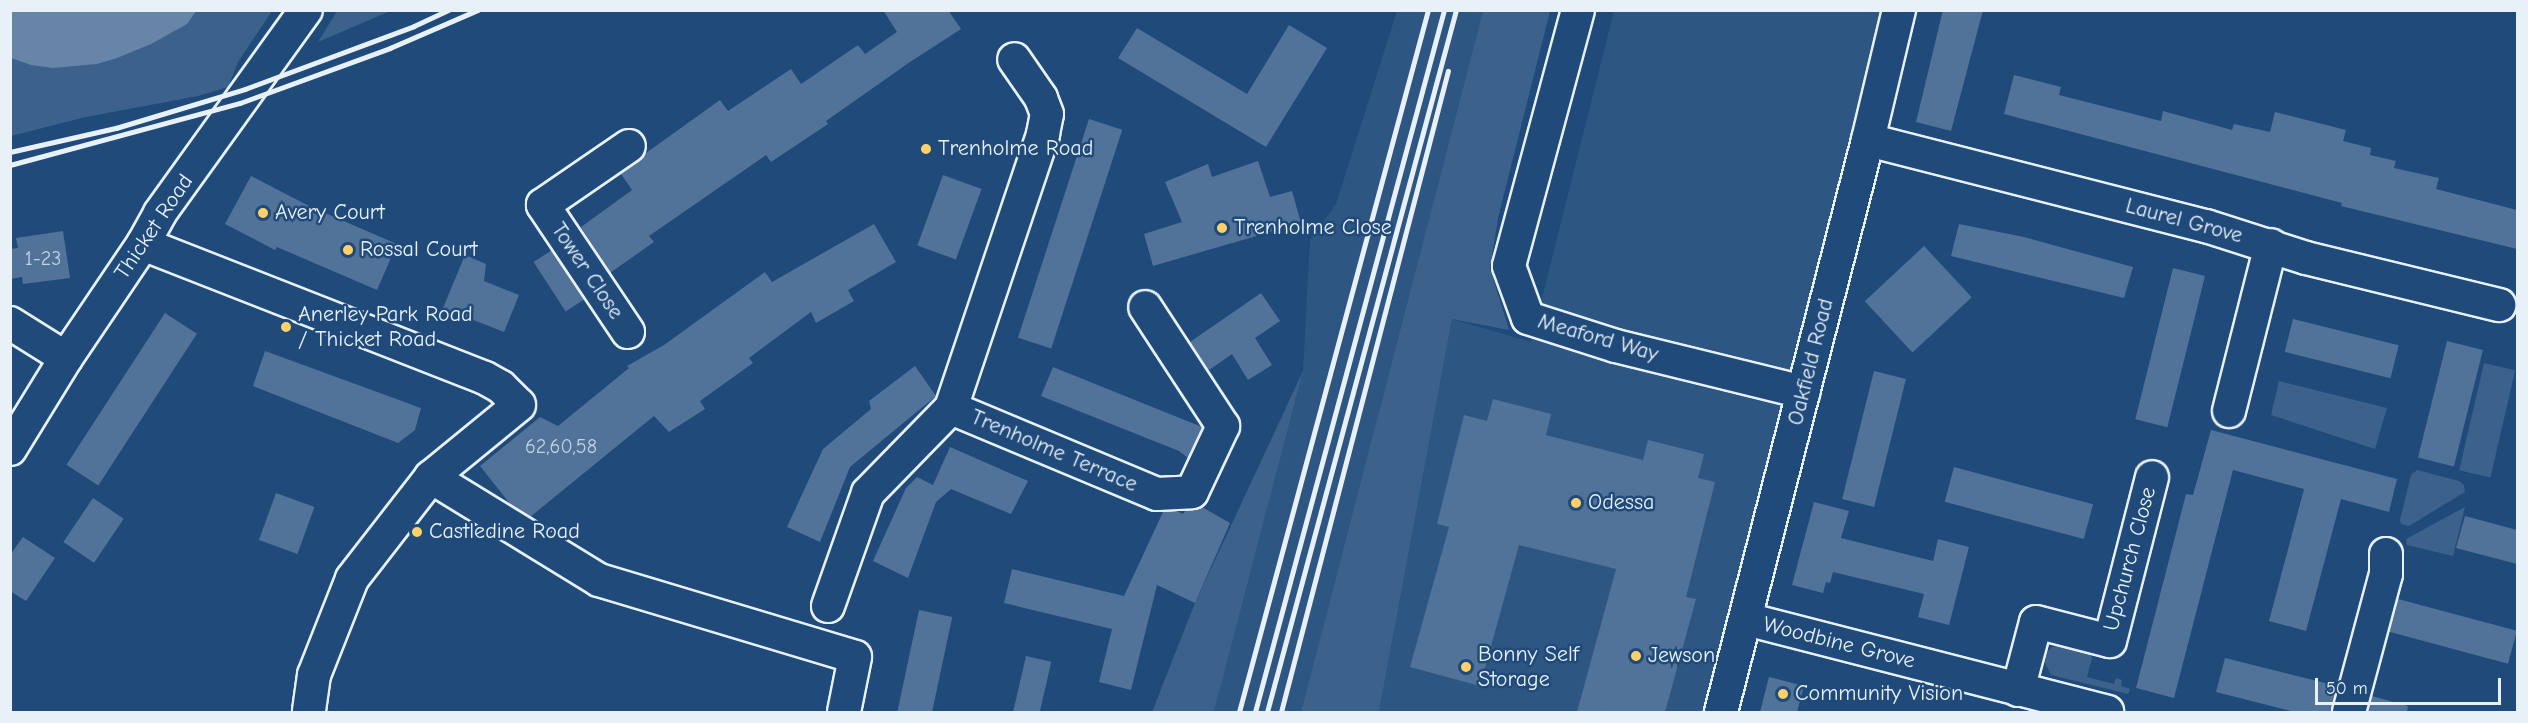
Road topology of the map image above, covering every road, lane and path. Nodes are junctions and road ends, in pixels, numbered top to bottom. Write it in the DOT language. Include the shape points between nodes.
graph roads {
  1 [pos="306,10"];
  2 [pos="1578,10"];
  3 [pos="1899,10"];
  4 [pos="1014,59"];
  5 [pos="1868,140"];
  6 [pos="629,146"];
  7 [pos="143,244"];
  8 [pos="2271,245"];
  9 [pos="2499,305"];
  10 [pos="1145,307"];
  11 [pos="10,323"];
  12 [pos="628,333"];
  13 [pos="66,357"];
  14 [pos="1803,392"];
  15 [pos="951,408"];
  16 [pos="2229,411"];
  17 [pos="10,449"];
  18 [pos="431,477"];
  19 [pos="2151,477"];
  20 [pos="2386,554"];
  21 [pos="828,606"];
  22 [pos="1746,620"];
  23 [pos="2018,690"];
  24 [pos="309,712"];
  25 [pos="844,712"];
  26 [pos="1721,712"];
  27 [pos="2107,712"];
  28 [pos="2349,712"];
  1 -- 7 [label="street, Thicket Road" via="160,213"];
  2 -- 14 [label="street, Meaford Way" via="1509,266 1528,318 1616,346"];
  3 -- 5 [label="street, Oakfield Road"];
  4 -- 15 [label="street" via="1041,98 1047,114"];
  5 -- 8 [label="street, Laurel Grove"];
  5 -- 14 [label="street, Oakfield Road"];
  6 -- 12 [label="street, Tower Close" via="543,205"];
  7 -- 13 [label="street, Thicket Road"];
  7 -- 18 [label="street" via="501,387 519,405"];
  8 -- 9 [label="street, Laurel Grove" via="2306,258"];
  8 -- 16 [label="street"];
  10 -- 15 [label="street, Trenholme Terrace" via="1223,426 1192,492 1157,494"];
  11 -- 13 [label="street"];
  13 -- 17 [label="street, Thicket Road"];
  14 -- 22 [label="street, Oakfield Road"];
  15 -- 21 [label="street" via="868,493"];
  18 -- 24 [label="street" via="352,579 314,675"];
  18 -- 25 [label="street" via="599,580 855,657"];
  19 -- 23 [label="street, Upchurch Close" via="2110,640 2037,622"];
  20 -- 28 [label="street" via="2386,574"];
  22 -- 23 [label="street, Woodbine Grove"];
  22 -- 26 [label="street, Oakfield Road"];
  23 -- 27 [label="street, Woodbine Grove"];
}
